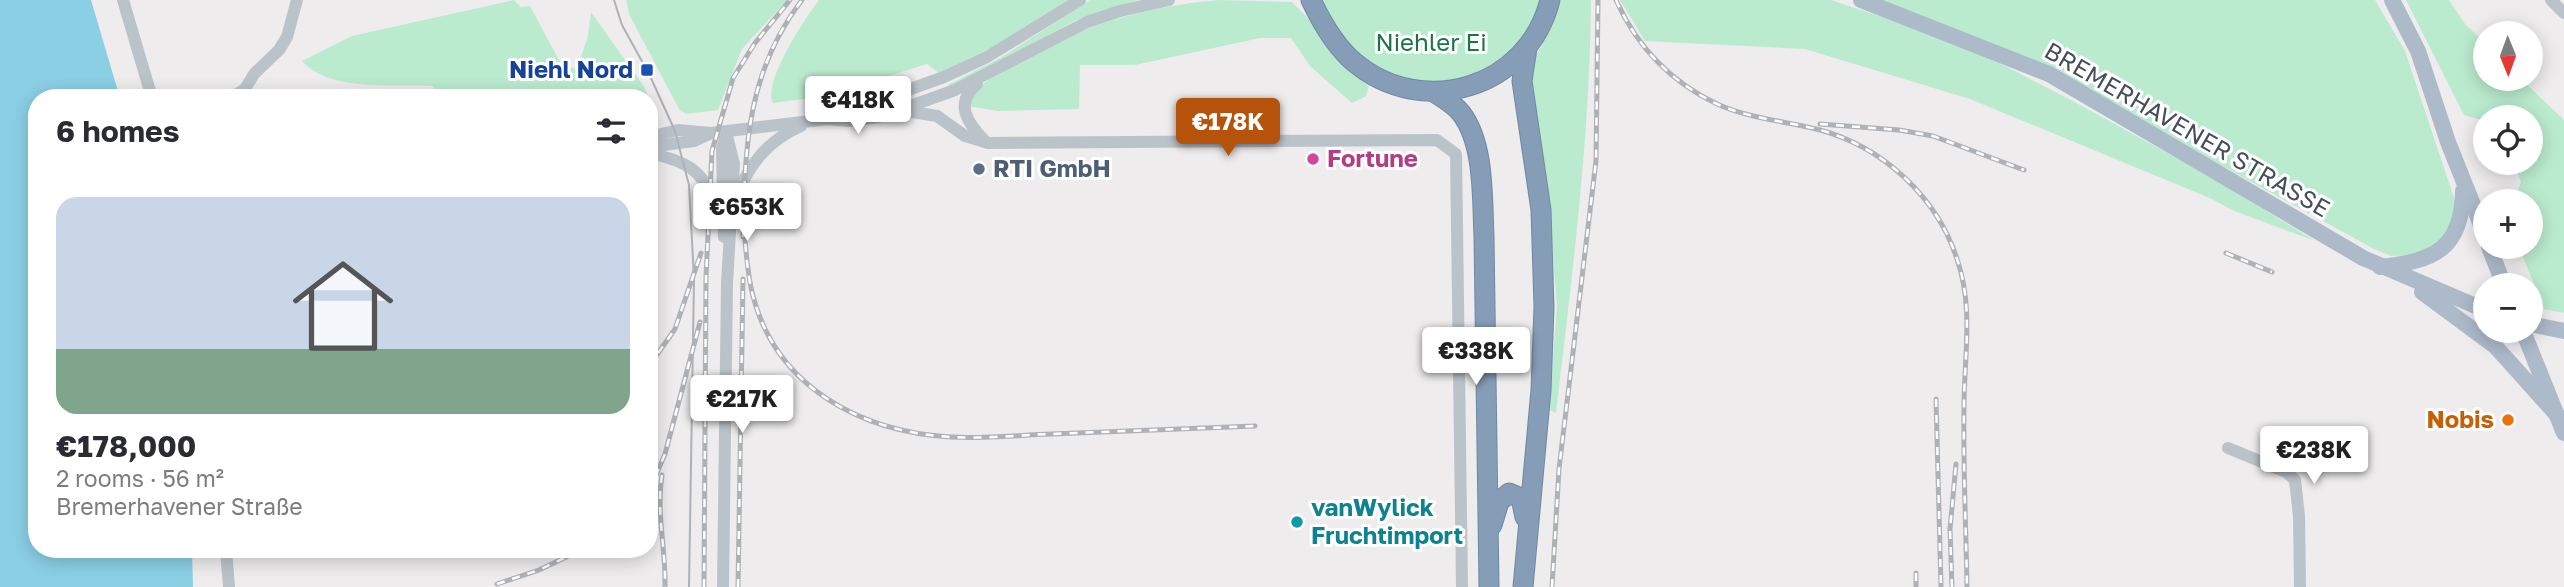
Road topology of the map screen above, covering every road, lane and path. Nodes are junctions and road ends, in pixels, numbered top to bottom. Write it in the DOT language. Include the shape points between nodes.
graph roads {
  1 [pos="123,0"];
  2 [pos="297,0"];
  3 [pos="1080,0"];
  4 [pos="1169,0"];
  5 [pos="1550,0"];
  6 [pos="1861,0"];
  7 [pos="2392,0"];
  8 [pos="2551,0"];
  9 [pos="1309,2"];
  10 [pos="2563,11"];
  11 [pos="1531,43"];
  12 [pos="989,74"];
  13 [pos="944,77"];
  14 [pos="149,89"];
  15 [pos="251,89"];
  16 [pos="1434,92"];
  17 [pos="931,99"];
  18 [pos="888,114"];
  19 [pos="937,116"];
  20 [pos="821,120"];
  21 [pos="726,132"];
  22 [pos="711,133"];
  23 [pos="658,134"];
  24 [pos="988,143"];
  25 [pos="658,146"];
  26 [pos="658,155"];
  27 [pos="2464,181"];
  28 [pos="734,201"];
  29 [pos="2473,204"];
  30 [pos="723,209"];
  31 [pos="2380,267"];
  32 [pos="2397,275"];
  33 [pos="727,283"];
  34 [pos="2473,305"];
  35 [pos="2543,327"];
  36 [pos="2564,331"];
  37 [pos="2528,343"];
  38 [pos="2557,415"];
  39 [pos="2564,433"];
  40 [pos="2228,448"];
  41 [pos="1488,543"];
  42 [pos="1525,550"];
  43 [pos="227,558"];
  44 [pos="229,587"];
  45 [pos="723,587"];
  46 [pos="1462,587"];
  47 [pos="1489,587"];
  48 [pos="1523,587"];
  49 [pos="2300,587"];
  1 -- 14 [label="street"];
  2 -- 15 [label="street" via="287,37"];
  3 -- 13 [label="street" via="987,57"];
  4 -- 12 [label="street" via="1087,22"];
  5 -- 11 [label="highway"];
  6 -- 31 [label="main road, BREMERHAVENER STRASSE" via="2049,74"];
  7 -- 27 [label="main road" via="2418,51"];
  8 -- 10 [label="street"];
  9 -- 16 [label="highway" via="1340,48 1380,79"];
  11 -- 16 [label="highway" via="1490,78 1458,90"];
  11 -- 42 [label="highway" via="1522,81 1541,210 1544,307"];
  12 -- 17 [label="street"];
  12 -- 24 [label="street" via="968,92 964,110 972,128"];
  13 -- 17 [label="street"];
  13 -- 20 [label="street"];
  16 -- 41 [label="highway" via="1457,108 1466,121 1480,179"];
  17 -- 18 [label="street"];
  17 -- 19 [label="street"];
  18 -- 19 [label="street"];
  18 -- 20 [label="street"];
  19 -- 24 [label="street" via="965,136"];
  20 -- 21 [label="street"];
  20 -- 28 [label="street" via="764,148"];
  21 -- 22 [label="street"];
  21 -- 28 [label="street" via="734,164"];
  21 -- 30 [label="street"];
  22 -- 23 [label="street" via="678,130"];
  22 -- 25 [label="street" via="694,141"];
  24 -- 46 [label="street" via="1437,139 1456,154"];
  26 -- 30 [label="street" via="687,163 697,171"];
  27 -- 29 [label="main road"];
  27 -- 31 [label="main road" via="2460,219 2440,253 2418,262"];
  28 -- 33 [label="street"];
  30 -- 33 [label="street"];
  31 -- 32 [label="main road, BREMERHAVENER STRASSE"];
  32 -- 34 [label="main road, BREMERHAVENER STRASSE"];
  32 -- 38 [label="main road" via="2495,346"];
  33 -- 45 [label="street"];
  35 -- 36 [label="main road"];
  37 -- 38 [label="main road"];
  38 -- 39 [label="main road"];
  40 -- 49 [label="street" via="2295,480"];
  41 -- 42 [label="highway" via="1499,502 1516,493 1525,506"];
  41 -- 47 [label="highway"];
  42 -- 48 [label="highway"];
  43 -- 44 [label="street"];
}
